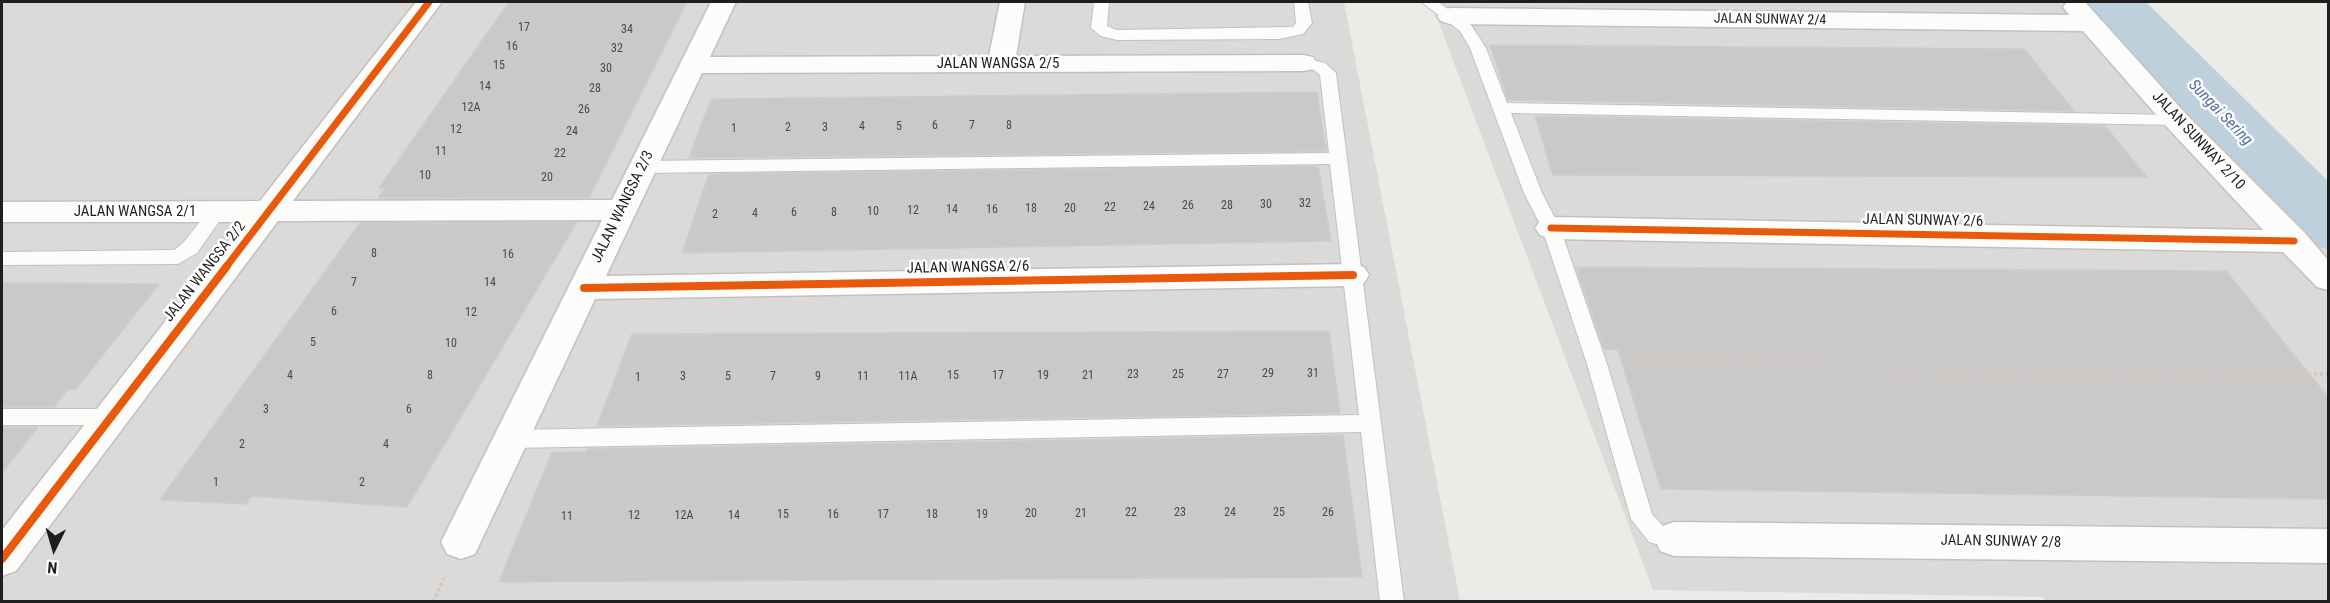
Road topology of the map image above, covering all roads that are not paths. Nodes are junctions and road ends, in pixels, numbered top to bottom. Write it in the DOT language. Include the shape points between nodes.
graph roads {
  1 [pos="429,2"];
  2 [pos="723,2"];
  3 [pos="1013,2"];
  4 [pos="1102,2"];
  5 [pos="1301,2"];
  6 [pos="2070,2"];
  7 [pos="1439,9"];
  8 [pos="2090,23"];
  9 [pos="1303,63"];
  10 [pos="1001,64"];
  11 [pos="692,65"];
  12 [pos="1500,108"];
  13 [pos="2176,120"];
  14 [pos="1338,158"];
  15 [pos="642,167"];
  16 [pos="622,210"];
  17 [pos="268,211"];
  18 [pos="2,212"];
  19 [pos="217,212"];
  20 [pos="1551,228"];
  21 [pos="2294,241"];
  22 [pos="2,259"];
  23 [pos="1353,275"];
  24 [pos="2328,279"];
  25 [pos="584,288"];
  26 [pos="2,417"];
  27 [pos="111,417"];
  28 [pos="1370,423"];
  29 [pos="511,440"];
  30 [pos="1674,539"];
  31 [pos="461,542"];
  32 [pos="2328,546"];
  33 [pos="2,559"];
  34 [pos="1392,602"];
  1 -- 17 [label="street, JALAN WANGSA 2/2"];
  2 -- 11 [label="street, JALAN WANGSA 2/3"];
  3 -- 10 [label="street"];
  4 -- 5 [label="lane" via="1099,28 1106,33 1140,35 1298,31 1304,22"];
  6 -- 8 [label="street, JALAN SUNWAY 2/10"];
  7 -- 8 [label="street, JALAN SUNWAY 2/4"];
  7 -- 12 [label="lane" via="1466,28 1478,48"];
  8 -- 13 [label="street, JALAN SUNWAY 2/10"];
  9 -- 10 [label="street, JALAN WANGSA 2/5"];
  9 -- 14 [label="lane" via="1319,66 1328,74"];
  10 -- 11 [label="street, JALAN WANGSA 2/5"];
  11 -- 15 [label="street, JALAN WANGSA 2/3"];
  12 -- 13 [label="lane"];
  12 -- 20 [label="lane"];
  13 -- 21 [label="street, JALAN SUNWAY 2/10"];
  14 -- 15 [label="lane"];
  14 -- 23 [label="lane"];
  15 -- 16 [label="street, JALAN WANGSA 2/3"];
  16 -- 17 [label="street, JALAN WANGSA 2/1"];
  16 -- 25 [label="street, JALAN WANGSA 2/3"];
  17 -- 19 [label="street, JALAN WANGSA 2/1"];
  17 -- 27 [label="street, JALAN WANGSA 2/2"];
  18 -- 19 [label="street, JALAN WANGSA 2/1"];
  19 -- 22 [label="lane" via="190,248 178,257"];
  20 -- 21 [label="street, JALAN SUNWAY 2/6"];
  20 -- 30 [label="lane" via="1598,364 1642,519 1657,535"];
  21 -- 24 [label="street, JALAN SUNWAY 2/10"];
  23 -- 25 [label="street, JALAN WANGSA 2/6"];
  23 -- 28 [label="lane"];
  25 -- 29 [label="street, JALAN WANGSA 2/3"];
  26 -- 27 [label="lane"];
  27 -- 33 [label="street, JALAN WANGSA 2/2"];
  28 -- 29 [label="lane"];
  28 -- 34 [label="lane"];
  29 -- 31 [label="street, JALAN WANGSA 2/3"];
  30 -- 32 [label="street, JALAN SUNWAY 2/8"];
}
